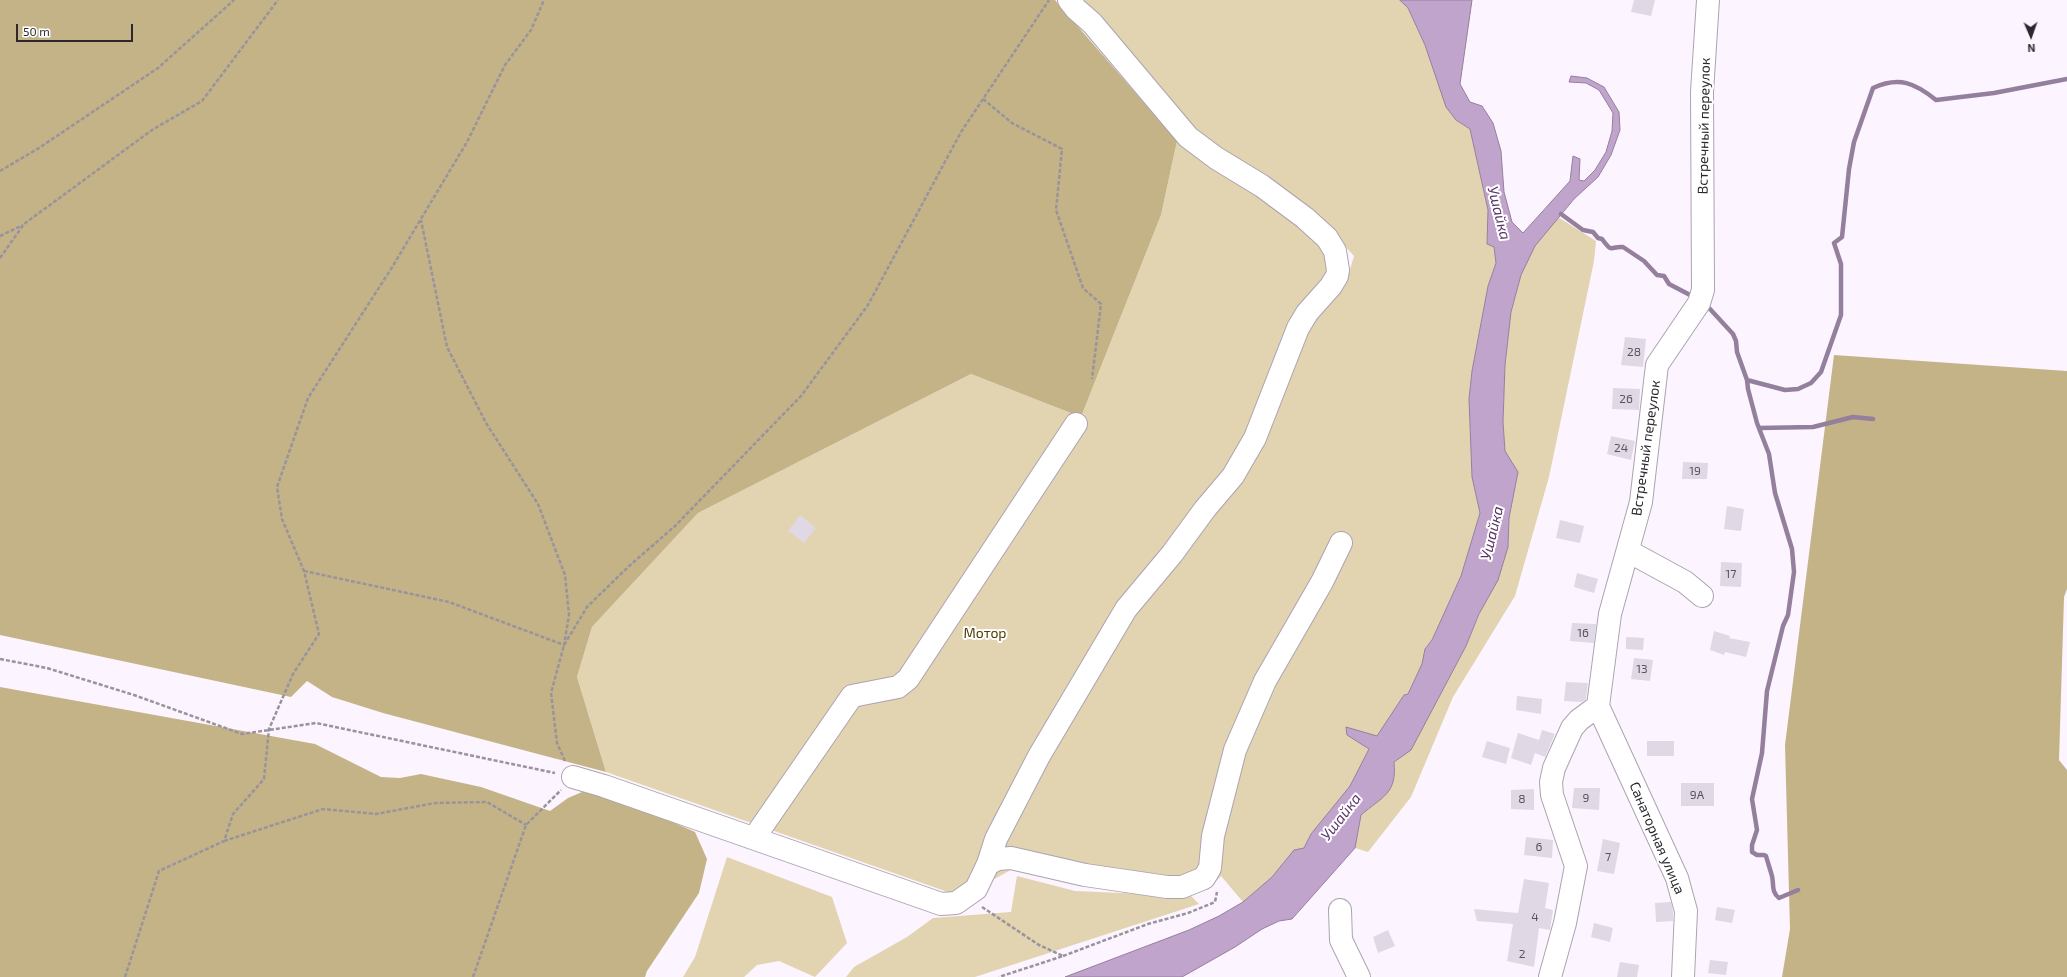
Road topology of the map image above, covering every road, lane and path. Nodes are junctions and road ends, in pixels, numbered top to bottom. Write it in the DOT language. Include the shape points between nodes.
graph roads {
  1 [pos="234,0"];
  2 [pos="278,0"];
  3 [pos="544,0"];
  4 [pos="1049,0"];
  5 [pos="1069,0"];
  6 [pos="1708,0"];
  7 [pos="983,99"];
  8 [pos="0,171"];
  9 [pos="421,220"];
  10 [pos="24,224"];
  11 [pos="0,236"];
  12 [pos="0,258"];
  13 [pos="1092,379"];
  14 [pos="1076,424"];
  15 [pos="1341,543"];
  16 [pos="1628,552"];
  17 [pos="304,571"];
  18 [pos="1702,596"];
  19 [pos="564,645"];
  20 [pos="0,659"];
  21 [pos="1598,706"];
  22 [pos="269,729"];
  23 [pos="573,778"];
  24 [pos="526,825"];
  25 [pos="754,838"];
  26 [pos="224,841"];
  27 [pos="988,864"];
  28 [pos="1204,878"];
  29 [pos="968,897"];
  30 [pos="1340,910"];
  31 [pos="1063,956"];
  32 [pos="125,977"];
  33 [pos="473,977"];
  34 [pos="1000,977"];
  35 [pos="1359,977"];
  36 [pos="1550,977"];
  37 [pos="1683,977"];
  1 -- 8 [label="path" via="158,68"];
  2 -- 10 [label="path" via="202,101 152,130"];
  3 -- 9 [label="path" via="531,30 505,65 467,142"];
  4 -- 7 [label="path"];
  5 -- 27 [label="street" via="1092,23 1188,137 1216,158 1262,186 1327,238 1335,251 1338,270 1331,286 1307,313 1298,328 1255,438 1233,476 1126,608 1039,756 996,840"];
  6 -- 16 [label="street, Встречный переулок" via="1702,92 1703,290 1699,302 1657,365 1642,502"];
  7 -- 13 [label="path" via="1012,123 1062,149 1056,210 1083,288 1101,304"];
  7 -- 19 [label="path" via="961,132 868,305 801,396 675,526 628,567 588,607"];
  9 -- 17 [label="path" via="308,398 277,488 282,519"];
  9 -- 19 [label="path" via="447,347 486,423 538,504 565,575 569,615"];
  10 -- 11 [label="path"];
  10 -- 12 [label="path"];
  14 -- 25 [label="street" via="908,679 898,687 852,696"];
  15 -- 28 [label="street" via="1322,582 1265,681 1235,750 1213,836 1210,868"];
  16 -- 18 [label="street" via="1685,582"];
  16 -- 21 [label="street, Встречный переулок" via="1610,614"];
  17 -- 19 [label="path" via="449,602"];
  17 -- 22 [label="path" via="319,634 293,674"];
  19 -- 23 [label="path" via="551,693 557,743"];
  20 -- 22 [label="path" via="46,668 242,734"];
  21 -- 36 [label="street" via="1572,728 1554,768 1551,782 1552,795 1576,866 1565,924"];
  21 -- 37 [label="street, Санаторная улица" via="1658,835 1682,894 1686,911"];
  22 -- 23 [label="path" via="316,723"];
  22 -- 26 [label="path" via="264,779 233,814"];
  23 -- 24 [label="path"];
  23 -- 25 [label="street" via="604,786"];
  24 -- 26 [label="path" via="488,802 435,803 376,814 323,809"];
  24 -- 33 [label="path"];
  25 -- 29 [label="street" via="942,904 956,903"];
  26 -- 32 [label="path" via="159,871"];
  27 -- 28 [label="street" via="1011,858 1085,875 1167,887 1182,887"];
  27 -- 29 [label="street" via="976,889"];
  28 -- 31 [label="path" via="1216,891 1215,902 1188,914 1148,924"];
  29 -- 31 [label="path" via="1039,946"];
  30 -- 35 [label="street" via="1341,940"];
  31 -- 34 [label="path"];
}
